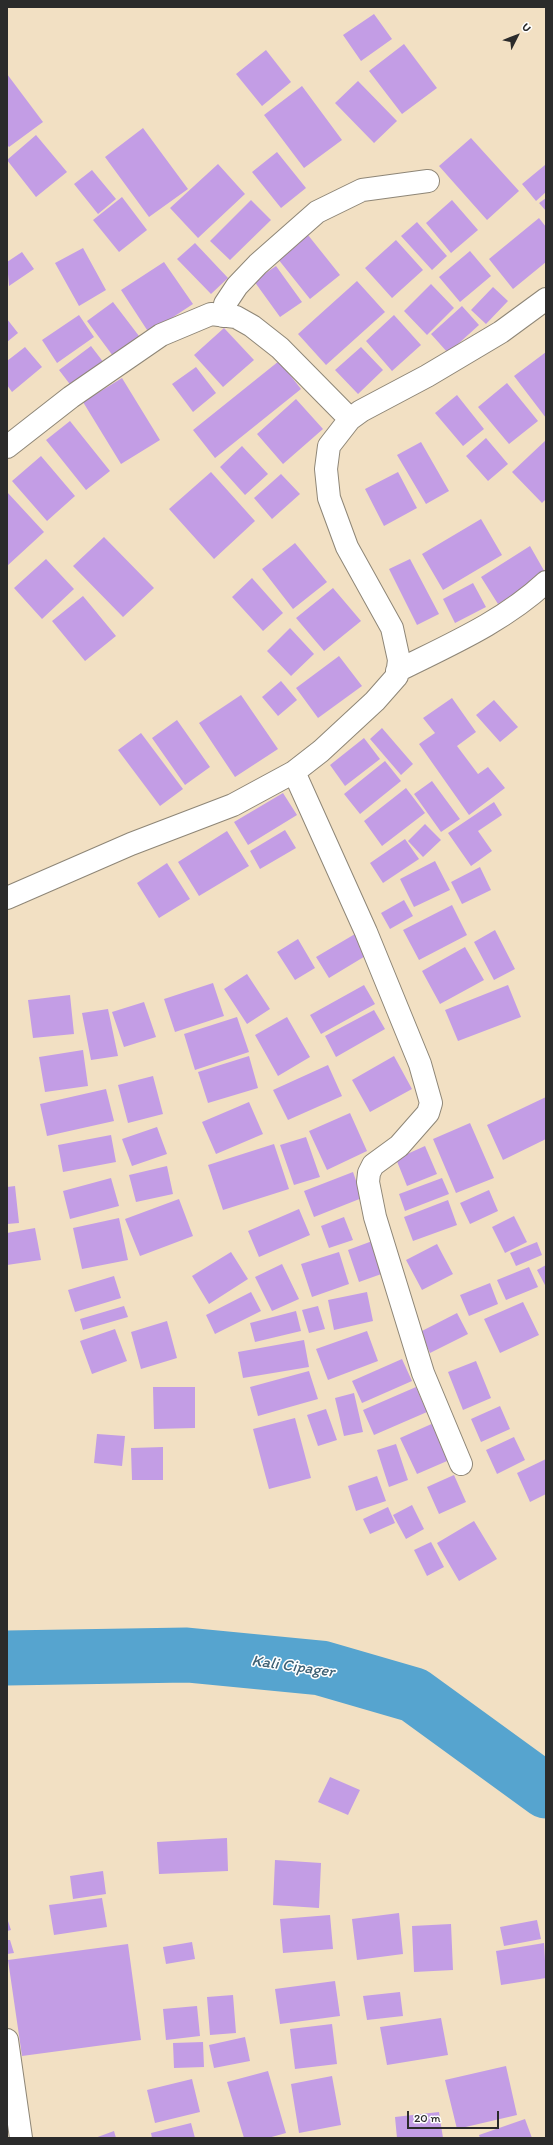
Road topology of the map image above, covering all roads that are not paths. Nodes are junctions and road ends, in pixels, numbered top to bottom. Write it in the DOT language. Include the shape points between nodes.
graph roads {
  1 [pos="428,181"];
  2 [pos="546,299"];
  3 [pos="223,316"];
  4 [pos="350,419"];
  5 [pos="7,447"];
  6 [pos="546,582"];
  7 [pos="397,672"];
  8 [pos="294,772"];
  9 [pos="7,898"];
  10 [pos="462,1464"];
  11 [pos="7,2040"];
  12 [pos="21,2138"];
  1 -- 3 [label="street" via="362,190 317,212 237,286 226,304"];
  2 -- 4 [label="street" via="502,332"];
  3 -- 4 [label="street" via="236,317 280,348"];
  3 -- 5 [label="street" via="211,314 161,335 71,397"];
  4 -- 7 [label="street" via="329,446 326,469 329,498 347,547 392,628 399,660"];
  6 -- 7 [label="street" via="527,600 498,619"];
  7 -- 8 [label="street" via="397,676 375,701 321,751"];
  8 -- 9 [label="street" via="233,805 131,844"];
  8 -- 10 [label="street" via="366,932 420,1064 431,1103 428,1113 399,1146 373,1165 368,1182 375,1217 423,1373"];
  11 -- 12 [label="street"];
}
